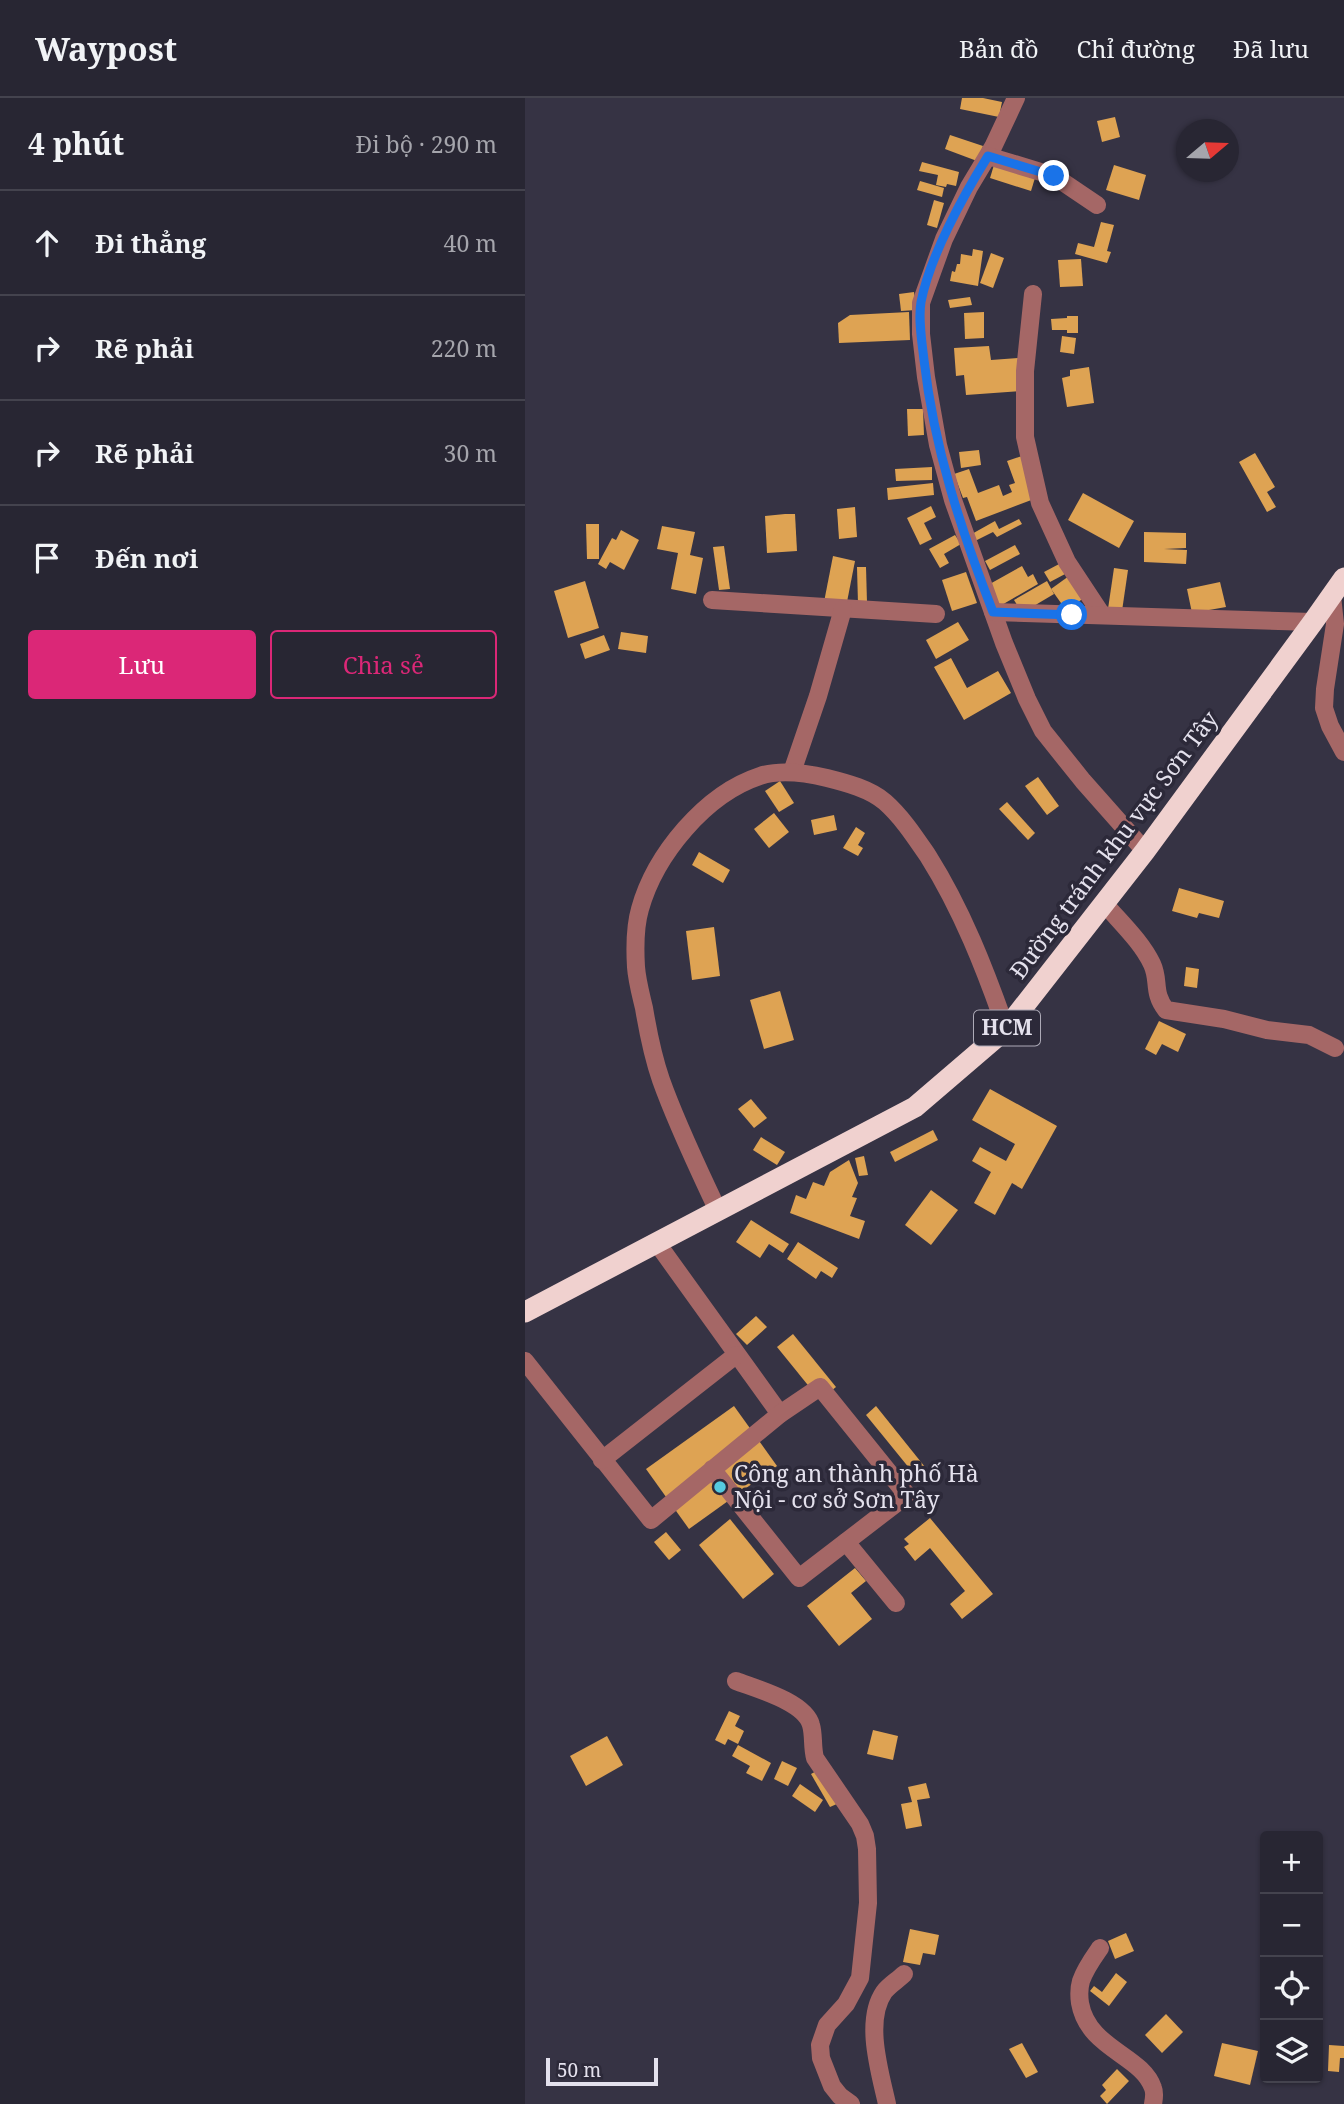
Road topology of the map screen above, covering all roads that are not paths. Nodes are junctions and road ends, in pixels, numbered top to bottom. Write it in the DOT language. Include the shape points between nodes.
graph roads {
  1 [pos="1016,98"];
  2 [pos="988,156"];
  3 [pos="1097,205"];
  4 [pos="1033,293"];
  5 [pos="1338,587"];
  6 [pos="712,600"];
  7 [pos="843,609"];
  8 [pos="993,612"];
  9 [pos="936,614"];
  10 [pos="1102,615"];
  11 [pos="1313,622"];
  12 [pos="1344,752"];
  13 [pos="792,772"];
  14 [pos="1145,851"];
  15 [pos="1104,903"];
  16 [pos="1006,1029"];
  17 [pos="1335,1048"];
  18 [pos="718,1211"];
  19 [pos="657,1243"];
  20 [pos="525,1311"];
  21 [pos="736,1355"];
  22 [pos="525,1361"];
  23 [pos="780,1414"];
  24 [pos="602,1460"];
  25 [pos="712,1469"];
  26 [pos="846,1542"];
  27 [pos="896,1603"];
  28 [pos="736,1681"];
  29 [pos="1100,1948"];
  30 [pos="904,1974"];
  31 [pos="851,2104"];
  32 [pos="887,2104"];
  33 [pos="1153,2104"];
  1 -- 2 [label="street"];
  2 -- 3 [label="street" via="1054,176"];
  2 -- 8 [label="street" via="944,239 921,303 921,334 938,446"];
  4 -- 10 [label="street" via="1025,371 1025,437 1040,503 1067,562"];
  5 -- 11 [label="highway, Đường tránh khu vực Sơn Tây / HCM"];
  5 -- 12 [label="street" via="1324,708"];
  6 -- 7 [label="street"];
  7 -- 9 [label="street"];
  7 -- 13 [label="street"];
  8 -- 10 [label="street"];
  8 -- 14 [label="street" via="1043,731"];
  10 -- 11 [label="street"];
  11 -- 14 [label="highway, Đường tránh khu vực Sơn Tây / HCM"];
  13 -- 16 [label="street" via="853,785 884,801 904,823 945,883"];
  13 -- 18 [label="street" via="761,776 730,789 698,814 670,848 639,910 636,968 660,1078"];
  14 -- 15 [label="highway, Đường tránh khu vực Sơn Tây / HCM"];
  15 -- 16 [label="highway, Đường tránh khu vực Sơn Tây / HCM"];
  15 -- 17 [label="street" via="1152,965 1158,1000 1166,1010 1309,1035"];
  16 -- 18 [label="highway, Đường tránh khu vực Sơn Tây / HCM" via="915,1107"];
  18 -- 19 [label="highway, Đường tránh khu vực Sơn Tây / HCM"];
  19 -- 20 [label="highway, Đường tránh khu vực Sơn Tây / HCM"];
  19 -- 21 [label="street"];
  21 -- 23 [label="street"];
  21 -- 24 [label="street"];
  22 -- 24 [label="street"];
  23 -- 25 [label="street"];
  23 -- 26 [label="street" via="820,1387 907,1495"];
  24 -- 25 [label="street" via="650,1520"];
  25 -- 26 [label="street" via="799,1578"];
  26 -- 27 [label="street"];
  28 -- 31 [label="street" via="803,1713 812,1727 815,1758 865,1836 868,1903 860,1978 827,2025 820,2045 832,2086"];
  29 -- 33 [label="street" via="1080,1983 1082,2011 1102,2040 1146,2076 1153,2088"];
  30 -- 32 [label="street" via="885,1990 876,2008 874,2030"];
}
